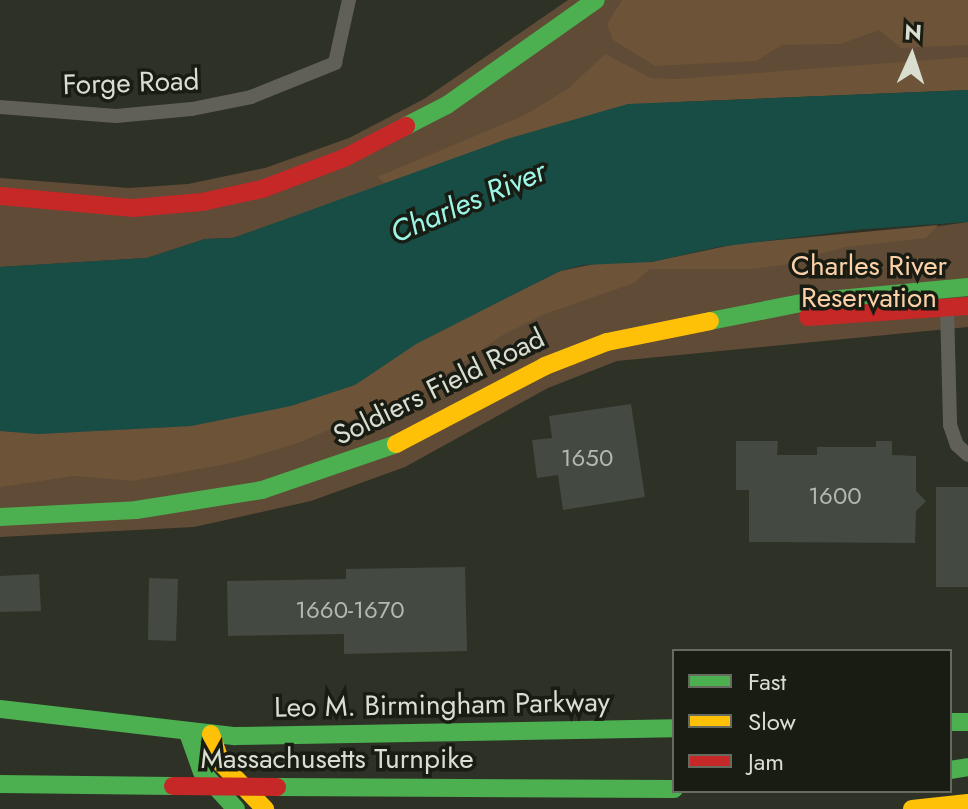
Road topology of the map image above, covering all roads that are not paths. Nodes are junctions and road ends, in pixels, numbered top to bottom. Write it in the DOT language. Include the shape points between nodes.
graph roads {
  1 [pos="349,0"];
  2 [pos="596,0"];
  3 [pos="0,107"];
  4 [pos="0,196"];
  5 [pos="968,287"];
  6 [pos="968,306"];
  7 [pos="947,308"];
  8 [pos="759,316"];
  9 [pos="968,455"];
  10 [pos="0,517"];
  11 [pos="0,709"];
  12 [pos="672,728"];
  13 [pos="188,733"];
  14 [pos="211,734"];
  15 [pos="0,784"];
  16 [pos="672,789"];
  17 [pos="968,803"];
  18 [pos="236,809"];
  19 [pos="265,809"];
  20 [pos="912,809"];
  1 -- 3 [label="street, Forge Road" via="335,63 251,97 116,116"];
  2 -- 4 [label="main road" via="447,105 344,158 262,189 202,202 133,208"];
  5 -- 8 [label="main road, Soldiers Field Road" via="806,302"];
  6 -- 7 [label="main road, Soldiers Field Road"];
  7 -- 8 [label="main road, Soldiers Field Road"];
  7 -- 9 [label="street" via="950,425 957,445"];
  8 -- 10 [label="main road, Soldiers Field Road" via="643,333 583,350 389,447 280,485 158,508"];
  11 -- 13 [label="main road, Leo M. Birmingham Parkway"];
  12 -- 14 [label="main road, Leo M. Birmingham Parkway"];
  13 -- 14 [label="main road, Leo M. Birmingham Parkway"];
  13 -- 18 [label="main road" via="202,772"];
  14 -- 19 [label="main road" via="221,763"];
  15 -- 16 [label="main road, Massachusetts Turnpike, bridge"];
  17 -- 20 [label="main road"];
}
